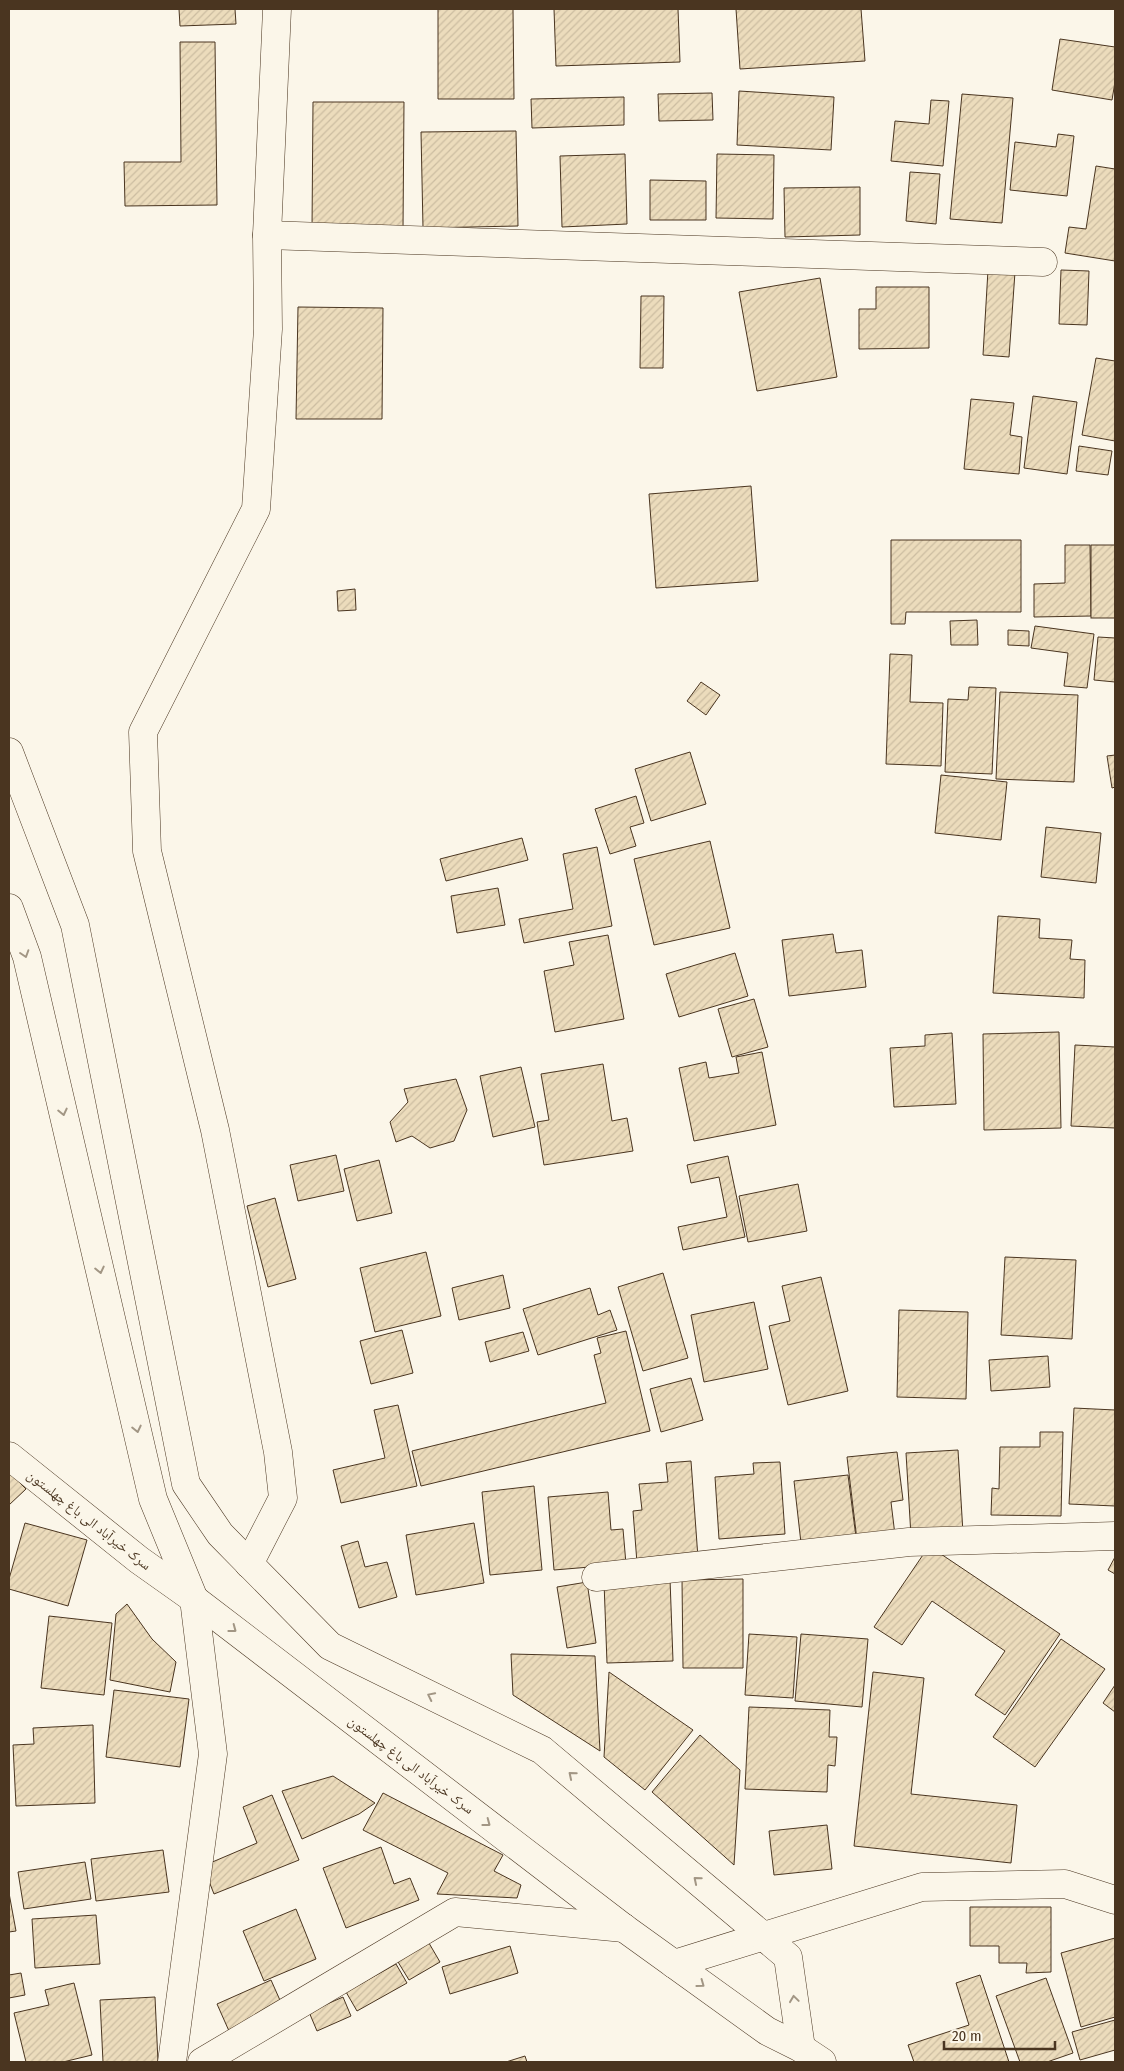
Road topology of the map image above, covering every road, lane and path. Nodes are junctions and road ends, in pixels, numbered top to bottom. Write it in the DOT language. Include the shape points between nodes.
graph roads {
  1 [pos="277,9"];
  2 [pos="267,234"];
  3 [pos="1043,262"];
  4 [pos="9,752"];
  5 [pos="9,908"];
  6 [pos="9,1456"];
  7 [pos="1115,1536"];
  8 [pos="249,1564"];
  9 [pos="596,1577"];
  10 [pos="194,1599"];
  11 [pos="1115,1900"];
  12 [pos="624,1928"];
  13 [pos="764,1936"];
  14 [pos="674,1964"];
  15 [pos="811,2055"];
  16 [pos="172,2062"];
  17 [pos="202,2062"];
  1 -- 2 [label="street"];
  2 -- 3 [label="street"];
  2 -- 8 [label="street" via="268,329 256,509 143,732 146,851 215,1130 278,1452 283,1498"];
  4 -- 8 [label="street" via="75,925 186,1484 220,1534"];
  5 -- 10 [label="street, one-way" via="27,957 153,1499"];
  6 -- 10 [label="street, سرک خیرآباد الی باغ چهلستون" via="139,1560"];
  7 -- 9 [label="street" via="910,1542"];
  13 -- 8 [label="street, one-way" via="542,1750 330,1646"];
  10 -- 12 [label="street, سرک خیرآباد الی باغ چهلستون, one-way"];
  10 -- 16 [label="street" via="213,1754"];
  11 -- 13 [label="street" via="1065,1884 922,1887"];
  12 -- 14 [label="street, سرک خیرآباد الی باغ چهلستون"];
  12 -- 17 [label="street" via="455,1912"];
  13 -- 14 [label="street"];
  15 -- 13 [label="street, one-way" via="788,1956"];
  14 -- 15 [label="street, سرک خیرآباد الی باغ چهلستون, one-way" via="767,2031"];
}
